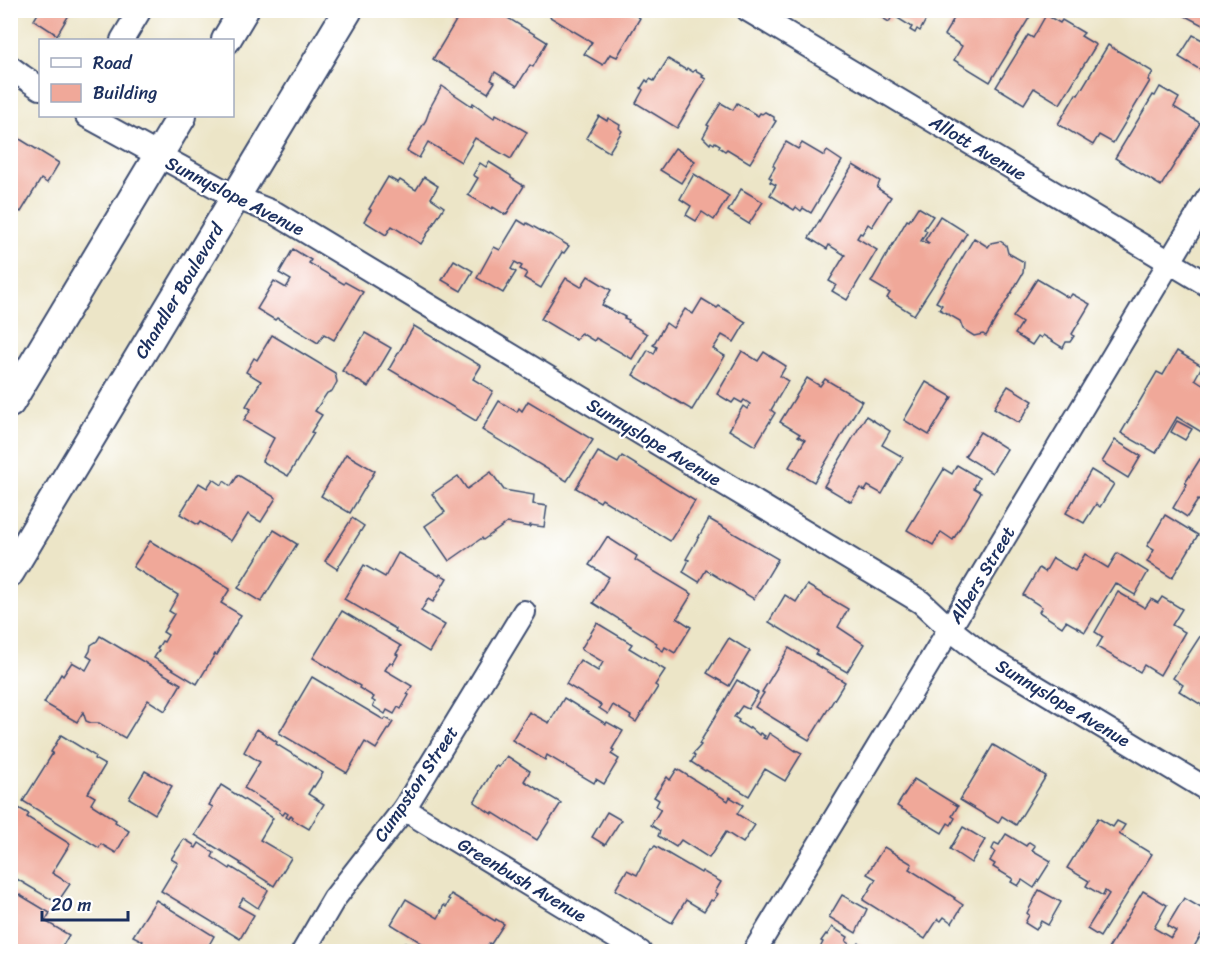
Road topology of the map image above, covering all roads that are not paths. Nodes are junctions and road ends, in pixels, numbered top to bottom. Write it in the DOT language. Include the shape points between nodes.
graph roads {
  1 [pos="140,10"];
  2 [pos="244,10"];
  3 [pos="348,10"];
  4 [pos="748,10"];
  5 [pos="123,39"];
  6 [pos="227,39"];
  7 [pos="10,67"];
  8 [pos="39,87"];
  9 [pos="89,117"];
  10 [pos="181,117"];
  11 [pos="158,155"];
  12 [pos="235,196"];
  13 [pos="1208,198"];
  14 [pos="1169,262"];
  15 [pos="1208,285"];
  16 [pos="10,403"];
  17 [pos="10,572"];
  18 [pos="524,612"];
  19 [pos="950,629"];
  20 [pos="1208,790"];
  21 [pos="404,809"];
  22 [pos="303,951"];
  23 [pos="640,951"];
  24 [pos="754,951"];
  1 -- 5 [label="street"];
  2 -- 6 [label="street"];
  3 -- 12 [label="street, Chandler Boulevard"];
  4 -- 14 [label="street, Allott Avenue"];
  7 -- 8 [label="street"];
  9 -- 11 [label="street, Sunnyslope Avenue"];
  10 -- 11 [label="street"];
  11 -- 12 [label="street, Sunnyslope Avenue"];
  11 -- 16 [label="street"];
  12 -- 17 [label="street, Chandler Boulevard"];
  12 -- 19 [label="street, Sunnyslope Avenue" via="275,213 910,596"];
  13 -- 14 [label="street, Albers Street"];
  14 -- 15 [label="street, Allott Avenue"];
  14 -- 19 [label="street, Albers Street"];
  18 -- 21 [label="street, Cumpston Street"];
  19 -- 20 [label="street, Sunnyslope Avenue" via="982,654"];
  19 -- 24 [label="street, Albers Street"];
  21 -- 22 [label="street, Cumpston Street" via="334,899"];
  21 -- 23 [label="street, Greenbush Avenue"];
}
